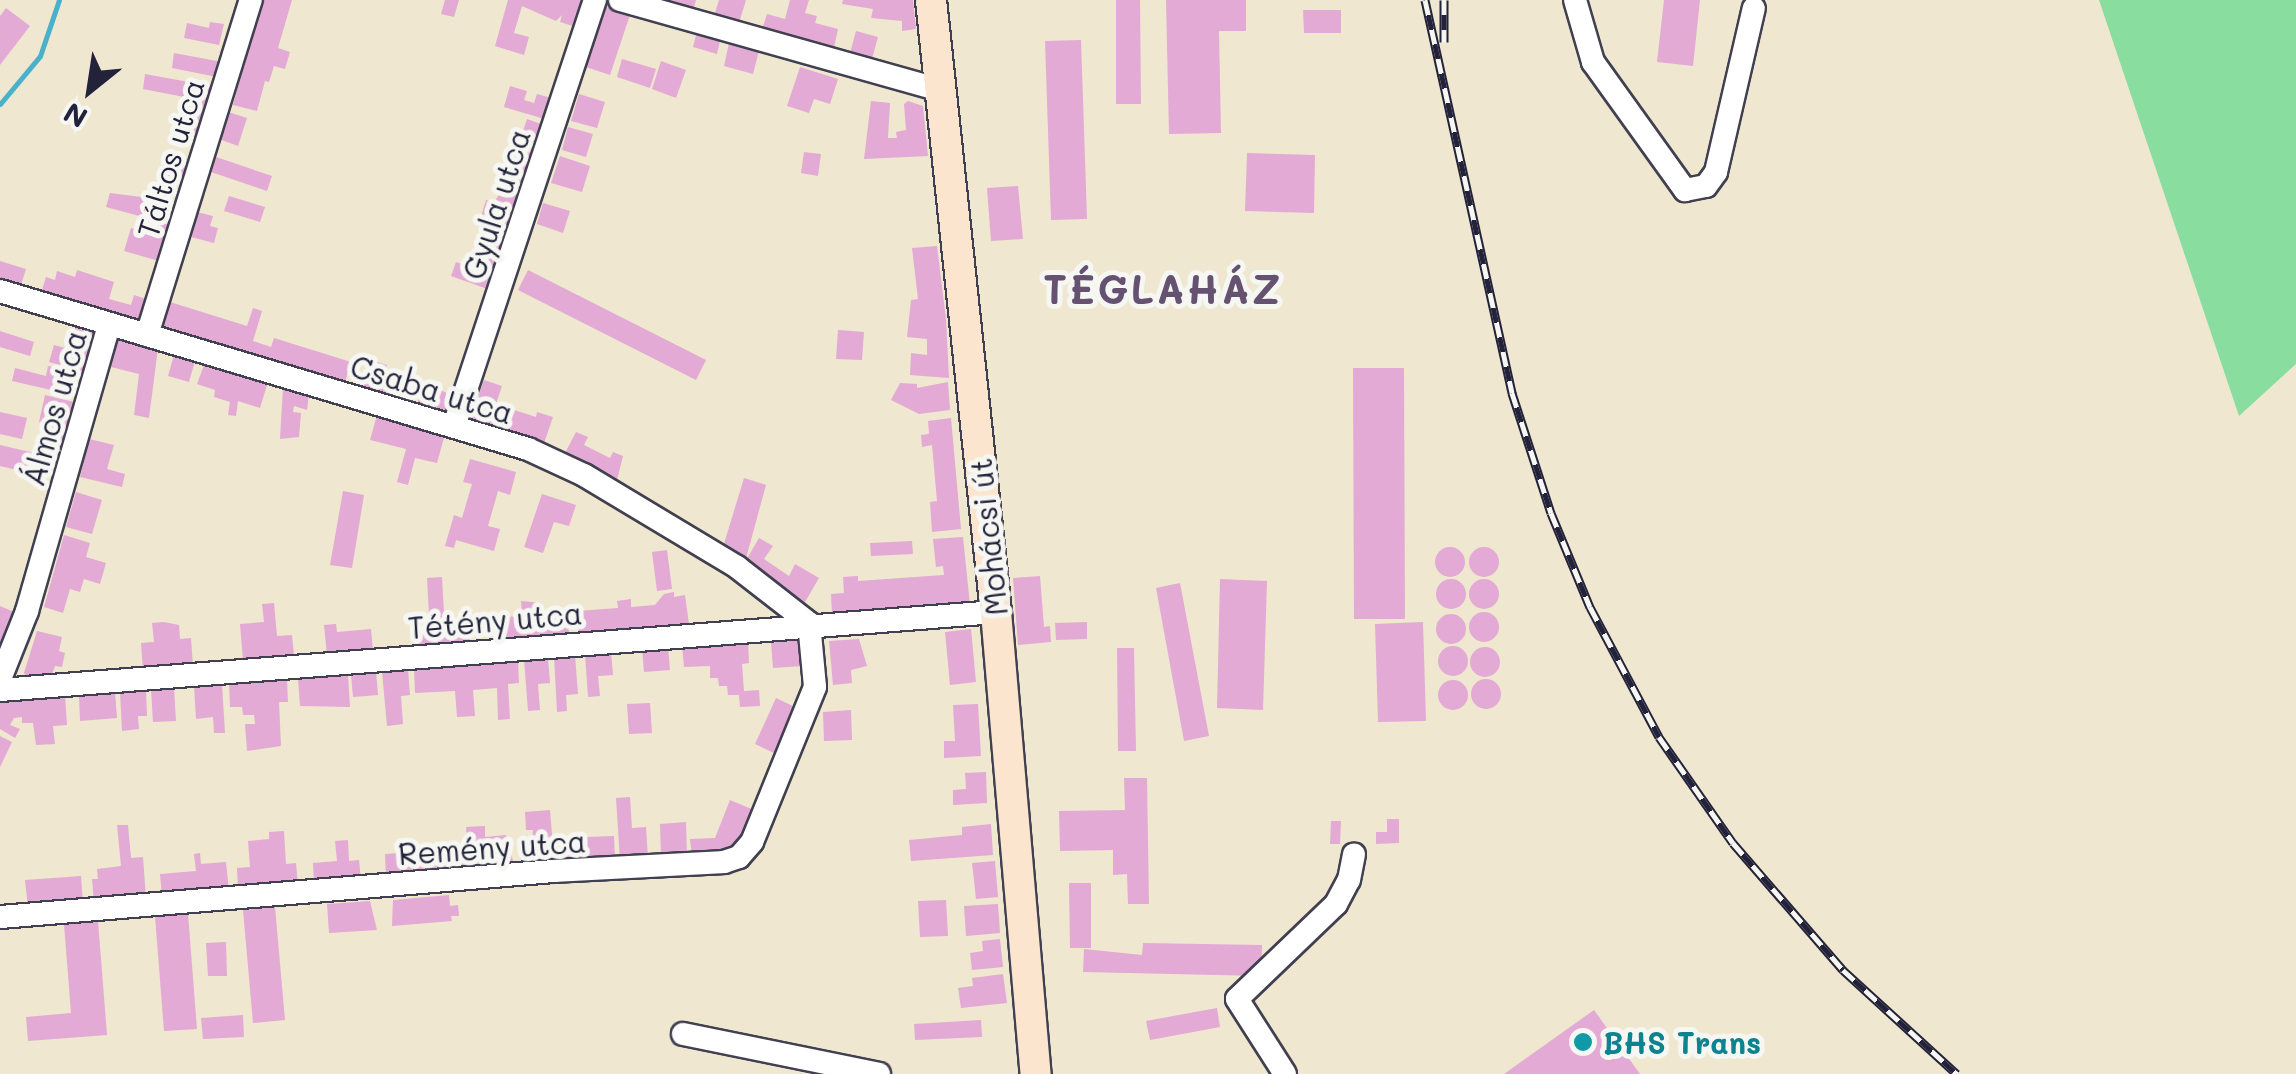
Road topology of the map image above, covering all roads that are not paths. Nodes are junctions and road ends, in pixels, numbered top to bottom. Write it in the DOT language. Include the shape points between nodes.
graph roads {
  1 [pos="251,0"];
  2 [pos="594,0"];
  3 [pos="620,0"];
  4 [pos="932,0"];
  5 [pos="1575,0"];
  6 [pos="1754,8"];
  7 [pos="943,92"];
  8 [pos="0,291"];
  9 [pos="109,325"];
  10 [pos="147,334"];
  11 [pos="454,426"];
  12 [pos="996,612"];
  13 [pos="809,623"];
  14 [pos="0,679"];
  15 [pos="0,690"];
  16 [pos="1354,854"];
  17 [pos="0,917"];
  18 [pos="683,1034"];
  19 [pos="878,1074"];
  20 [pos="1036,1074"];
  21 [pos="1284,1074"];
  1 -- 10 [label="street, Táltos utca"];
  2 -- 11 [label="street, Gyula utca"];
  3 -- 7 [label="street"];
  4 -- 7 [label="main road, Mohácsi út"];
  5 -- 6 [label="street" via="1594,62 1685,190 1706,186 1716,172"];
  7 -- 12 [label="main road, Mohácsi út"];
  8 -- 9 [label="street, Csaba utca"];
  9 -- 10 [label="street, Csaba utca"];
  9 -- 14 [label="street, Álmos utca" via="27,611"];
  10 -- 11 [label="street, Csaba utca"];
  11 -- 13 [label="street, Csaba utca" via="584,475 737,567"];
  12 -- 13 [label="street, Tétény utca"];
  12 -- 20 [label="main road, Mohácsi út"];
  13 -- 15 [label="street, Tétény utca"];
  13 -- 17 [label="street, Remény utca" via="815,687 752,842 739,857"];
  16 -- 21 [label="street" via="1336,904 1237,1000"];
  18 -- 19 [label="street"];
}
